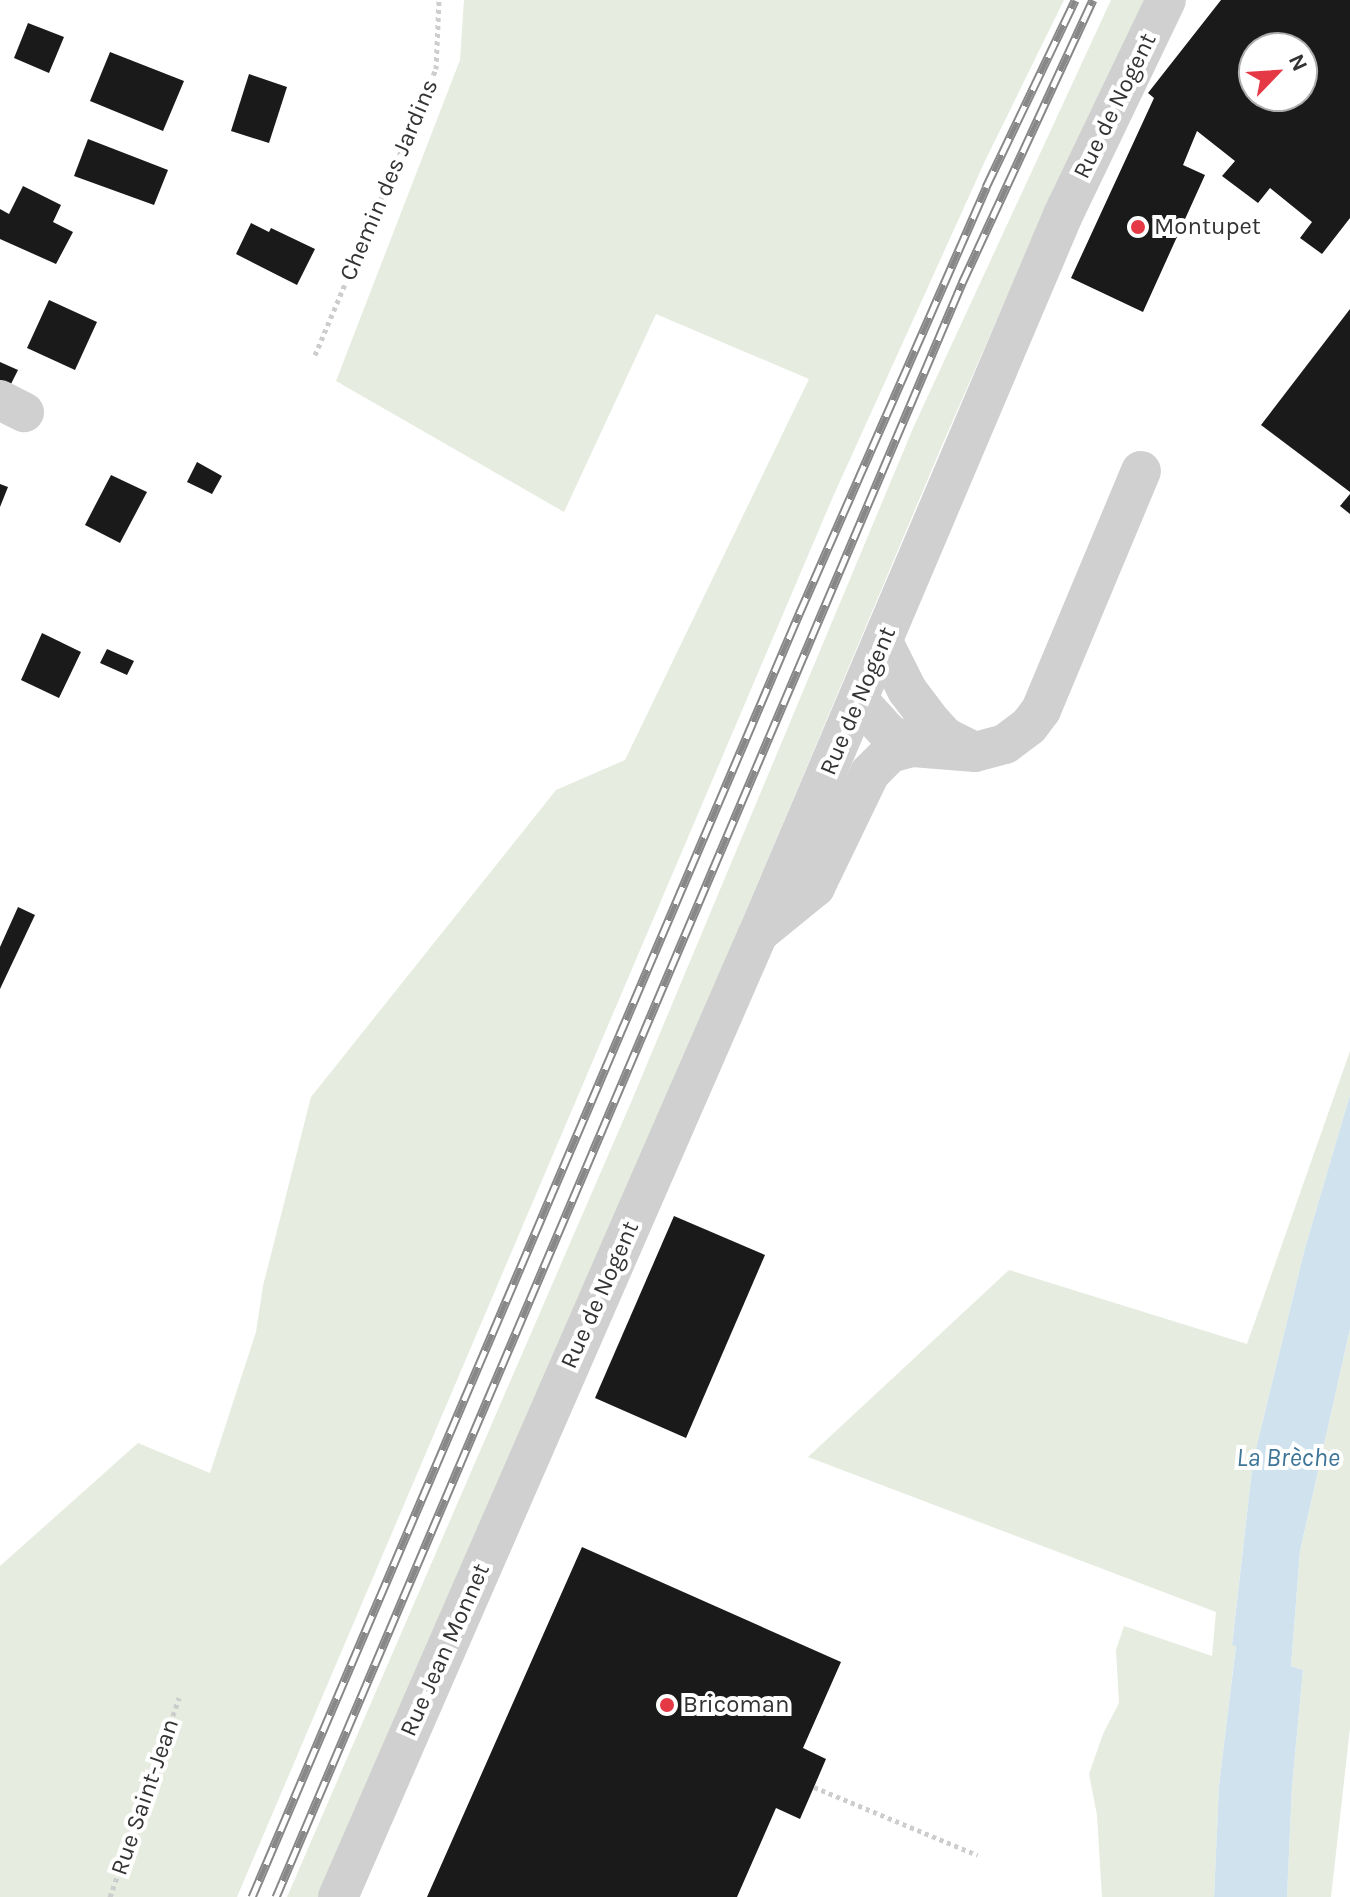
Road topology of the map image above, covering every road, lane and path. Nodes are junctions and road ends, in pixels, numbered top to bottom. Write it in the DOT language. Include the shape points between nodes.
graph roads {
  1 [pos="439,0"];
  2 [pos="1166,0"];
  3 [pos="315,355"];
  4 [pos="1141,471"];
  5 [pos="883,642"];
  6 [pos="858,700"];
  7 [pos="913,747"];
  8 [pos="975,752"];
  9 [pos="758,934"];
  10 [pos="552,1403"];
  11 [pos="179,1698"];
  12 [pos="814,1787"];
  13 [pos="977,1855"];
  14 [pos="110,1897"];
  15 [pos="338,1897"];
  1 -- 3 [label="path, Chemin des Jardins" via="436,69"];
  2 -- 5 [label="street, Rue de Nogent" via="1082,172"];
  4 -- 8 [label="street" via="1041,710 1005,744"];
  5 -- 6 [label="street, Rue de Nogent"];
  5 -- 8 [label="street" via="907,690 932,723 945,737"];
  6 -- 7 [label="street" via="889,734"];
  6 -- 9 [label="street, Rue de Nogent"];
  7 -- 8 [label="street"];
  7 -- 9 [label="street" via="890,753 870,773 815,887"];
  9 -- 10 [label="street, Rue de Nogent"];
  10 -- 15 [label="street, Rue Jean Monnet"];
  11 -- 14 [label="path, Rue Saint-Jean"];
  12 -- 13 [label="path"];
}
